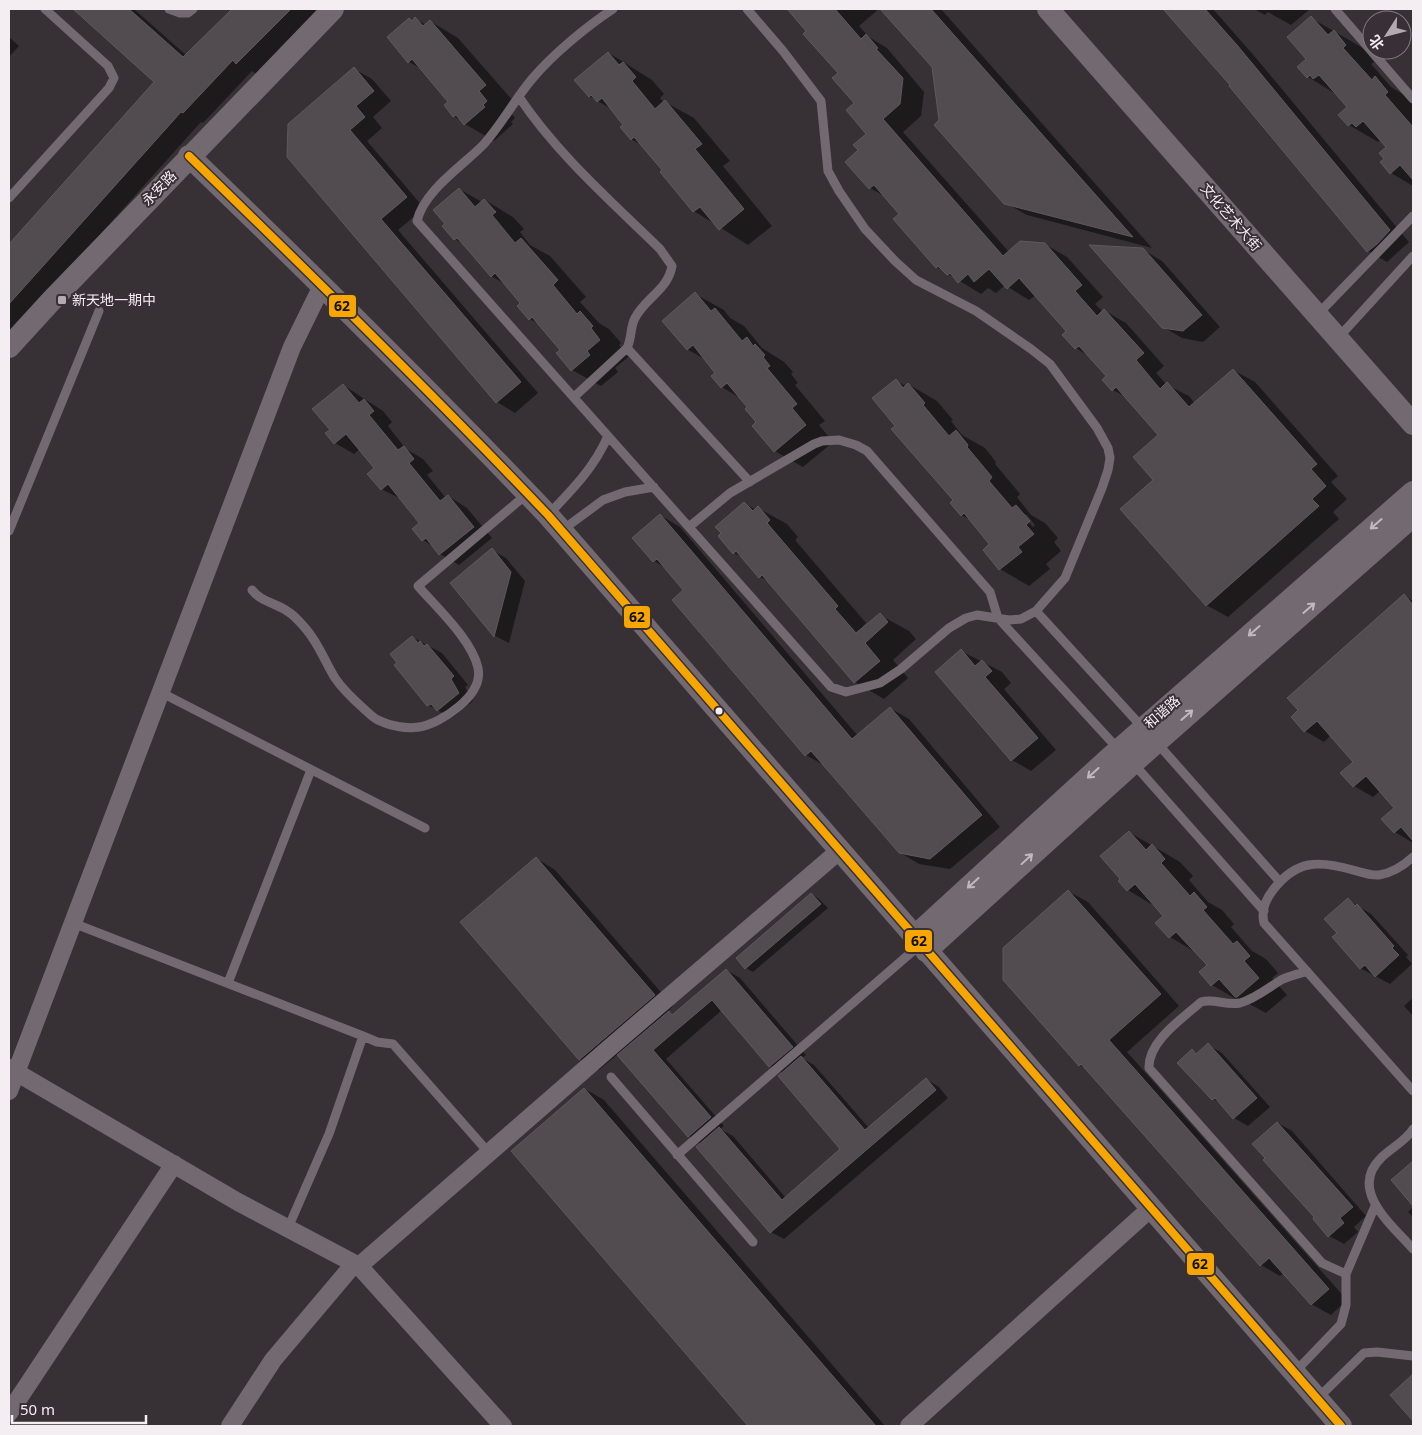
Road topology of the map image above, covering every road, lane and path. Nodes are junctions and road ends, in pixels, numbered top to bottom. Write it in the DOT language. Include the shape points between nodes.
graph roads {
  1 [pos="46,9"];
  2 [pos="169,9"];
  3 [pos="193,9"];
  4 [pos="333,9"];
  5 [pos="613,9"];
  6 [pos="747,9"];
  7 [pos="1048,9"];
  8 [pos="1335,9"];
  9 [pos="519,97"];
  10 [pos="1413,99"];
  11 [pos="189,156"];
  12 [pos="9,198"];
  13 [pos="1413,216"];
  14 [pos="1413,256"];
  15 [pos="322,286"];
  16 [pos="99,311"];
  17 [pos="1317,315"];
  18 [pos="1338,338"];
  19 [pos="9,347"];
  20 [pos="627,348"];
  21 [pos="574,397"];
  22 [pos="1413,424"];
  23 [pos="608,436"];
  24 [pos="750,482"];
  25 [pos="654,487"];
  26 [pos="1413,492"];
  27 [pos="527,494"];
  28 [pos="1413,516"];
  29 [pos="554,523"];
  30 [pos="690,527"];
  31 [pos="9,531"];
  32 [pos="252,590"];
  33 [pos="1036,611"];
  34 [pos="998,618"];
  35 [pos="162,693"];
  36 [pos="1150,735"];
  37 [pos="1126,756"];
  38 [pos="311,770"];
  39 [pos="425,828"];
  40 [pos="839,851"];
  41 [pos="1413,857"];
  42 [pos="1280,882"];
  43 [pos="1264,911"];
  44 [pos="73,922"];
  45 [pos="920,944"];
  46 [pos="1307,971"];
  47 [pos="228,983"];
  48 [pos="363,1036"];
  49 [pos="12,1070"];
  50 [pos="611,1078"];
  51 [pos="9,1091"];
  52 [pos="1413,1091"];
  53 [pos="1413,1129"];
  54 [pos="489,1153"];
  55 [pos="678,1155"];
  56 [pos="174,1164"];
  57 [pos="1375,1206"];
  58 [pos="1151,1208"];
  59 [pos="288,1228"];
  60 [pos="753,1242"];
  61 [pos="1413,1249"];
  62 [pos="357,1265"];
  63 [pos="1346,1274"];
  64 [pos="1413,1356"];
  65 [pos="1295,1372"];
  66 [pos="1317,1398"];
  67 [pos="9,1413"];
  68 [pos="493,1423"];
  69 [pos="230,1426"];
  70 [pos="909,1426"];
  71 [pos="1342,1426"];
  1 -- 12 [label="lane" via="108,66 114,78 109,88"];
  2 -- 3 [label="lane" via="180,13"];
  4 -- 11 [label="street, 永安路"];
  5 -- 9 [label="lane" via="592,22 552,59"];
  6 -- 33 [label="lane" via="821,101 828,171 865,229 916,280 976,311 1050,364 1106,443 1110,458 1108,470 1065,578"];
  7 -- 17 [label="street, 文化艺术大街"];
  8 -- 10 [label="lane"];
  9 -- 20 [label="lane" via="553,142 660,249 672,266 664,286 635,317"];
  9 -- 21 [label="lane" via="485,143 429,197 417,221"];
  11 -- 15 [label="street"];
  11 -- 19 [label="street, 永安路"];
  13 -- 17 [label="lane"];
  14 -- 18 [label="lane"];
  15 -- 27 [label="street"];
  15 -- 35 [label="street" via="292,347"];
  16 -- 31 [label="lane"];
  17 -- 18 [label="street, 文化艺术大街"];
  18 -- 22 [label="street, 文化艺术大街"];
  20 -- 21 [label="lane"];
  20 -- 24 [label="lane"];
  21 -- 23 [label="lane"];
  23 -- 25 [label="lane"];
  23 -- 29 [label="lane" via="601,453"];
  24 -- 30 [label="lane" via="730,493"];
  24 -- 34 [label="lane" via="822,440 856,444 867,451 990,592"];
  25 -- 29 [label="lane" via="603,500"];
  25 -- 30 [label="lane"];
  26 -- 36 [label="street, 和谐路, one-way"];
  27 -- 29 [label="street"];
  27 -- 32 [label="lane" via="418,586 464,639 473,653 479,677 462,705 425,725 409,727 376,720 345,691 305,628 288,611 258,597"];
  36 -- 28 [label="street, 和谐路, one-way"];
  29 -- 40 [label="street"];
  30 -- 34 [label="lane" via="831,687 846,692 887,679 966,618 977,615"];
  33 -- 34 [label="lane" via="1021,619"];
  33 -- 36 [label="lane"];
  34 -- 37 [label="lane"];
  35 -- 38 [label="lane"];
  35 -- 44 [label="street"];
  36 -- 37 [label="street, 和谐路"];
  36 -- 42 [label="lane"];
  37 -- 43 [label="lane"];
  37 -- 45 [label="street, 和谐路"];
  38 -- 39 [label="lane"];
  38 -- 47 [label="lane"];
  40 -- 45 [label="street"];
  40 -- 54 [label="street"];
  41 -- 42 [label="lane" via="1404,866 1378,875 1316,863 1290,872"];
  42 -- 43 [label="lane" via="1264,905"];
  43 -- 46 [label="lane" via="1264,922"];
  44 -- 47 [label="lane"];
  44 -- 49 [label="street"];
  45 -- 55 [label="lane"];
  45 -- 58 [label="street"];
  46 -- 52 [label="lane"];
  46 -- 63 [label="lane" via="1284,979 1242,1002 1201,1002 1160,1039 1152,1050 1149,1068 1322,1263"];
  47 -- 48 [label="lane"];
  48 -- 54 [label="lane" via="393,1044"];
  48 -- 59 [label="lane" via="329,1134"];
  49 -- 51 [label="street"];
  49 -- 56 [label="street"];
  50 -- 55 [label="lane"];
  53 -- 57 [label="lane" via="1372,1170 1368,1183"];
  54 -- 62 [label="street"];
  55 -- 60 [label="lane"];
  56 -- 59 [label="street"];
  56 -- 67 [label="street"];
  57 -- 61 [label="lane"];
  57 -- 63 [label="lane"];
  58 -- 65 [label="street"];
  58 -- 70 [label="street"];
  59 -- 62 [label="street"];
  62 -- 68 [label="street"];
  62 -- 69 [label="street" via="273,1360"];
  63 -- 65 [label="lane" via="1346,1305 1341,1324"];
  64 -- 66 [label="lane" via="1377,1352 1364,1354"];
  65 -- 66 [label="street"];
  66 -- 71 [label="street"];
}
